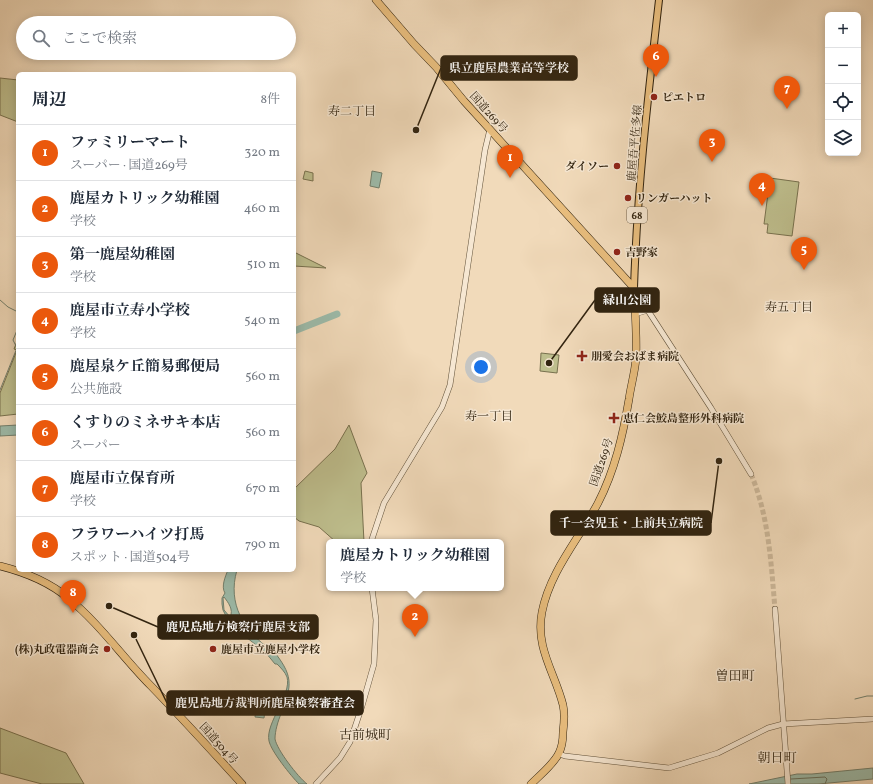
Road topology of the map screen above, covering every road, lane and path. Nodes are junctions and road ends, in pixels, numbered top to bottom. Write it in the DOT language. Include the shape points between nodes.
graph roads {
  1 [pos="376,0"];
  2 [pos="659,0"];
  3 [pos="490,129"];
  4 [pos="634,288"];
  5 [pos="648,310"];
  6 [pos="635,314"];
  7 [pos="752,474"];
  8 [pos="372,539"];
  9 [pos="0,566"];
  10 [pos="16,571"];
  11 [pos="19,572"];
  12 [pos="372,591"];
  13 [pos="776,609"];
  14 [pos="873,719"];
  15 [pos="783,724"];
  16 [pos="559,754"];
  17 [pos="242,784"];
  18 [pos="316,784"];
  19 [pos="531,784"];
  20 [pos="788,784"];
  1 -- 3 [label="highway, 国道269号"];
  2 -- 4 [label="main road, 鹿屋吾平佐多線 / 68" via="636,227"];
  3 -- 4 [label="highway, 国道269号"];
  3 -- 8 [label="street" via="450,385 442,407 384,503"];
  4 -- 5 [label="street"];
  4 -- 6 [label="highway, 国道269号"];
  5 -- 6 [label="street"];
  5 -- 7 [label="street"];
  6 -- 16 [label="highway, 国道269号" via="636,358 618,450 598,502 550,585 541,619 543,650 563,707 563,737"];
  9 -- 10 [label="highway, 国道504号"];
  11 -- 17 [label="highway, 国道504号" via="50,586 84,612"];
  12 -- 18 [label="street" via="376,620 374,664 362,706 350,742 340,758"];
  13 -- 15 [label="street"];
  14 -- 15 [label="street"];
  15 -- 16 [label="street" via="768,728 718,753 669,768"];
  15 -- 20 [label="street"];
  16 -- 19 [label="highway, 国道269号"];
}
